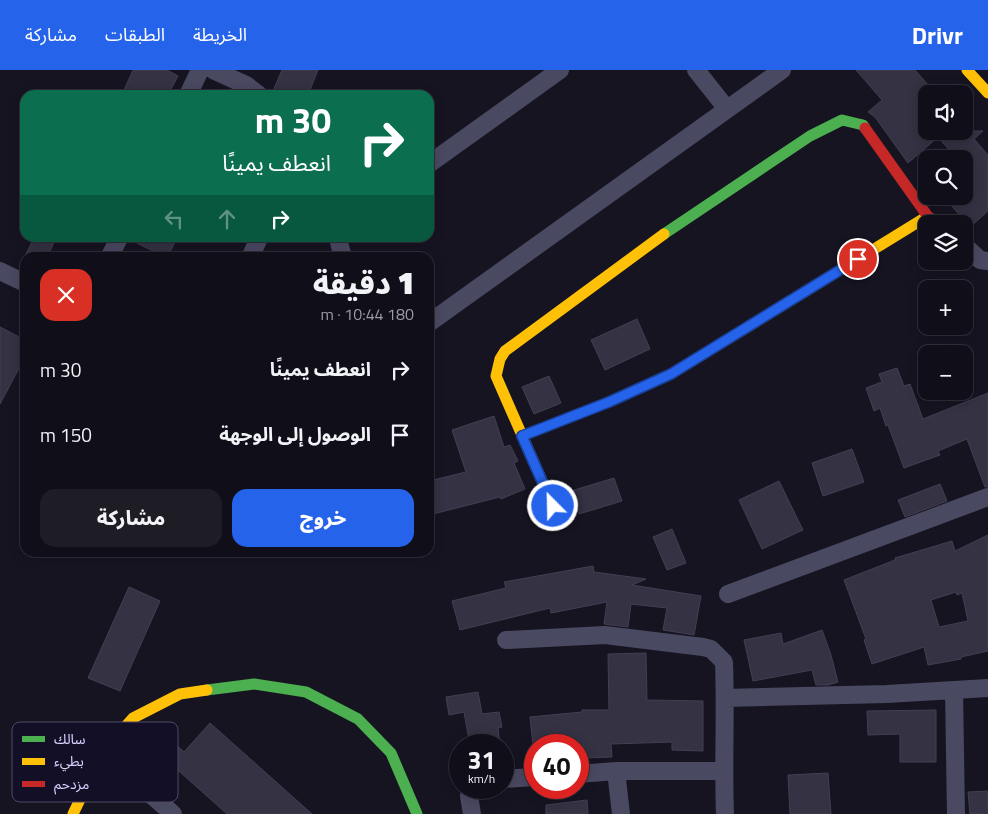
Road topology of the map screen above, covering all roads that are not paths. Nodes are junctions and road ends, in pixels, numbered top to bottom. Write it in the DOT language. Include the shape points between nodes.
graph roads {
  1 [pos="200,70"];
  2 [pos="213,70"];
  3 [pos="560,70"];
  4 [pos="696,70"];
  5 [pos="782,70"];
  6 [pos="967,70"];
  7 [pos="190,90"];
  8 [pos="252,90"];
  9 [pos="988,93"];
  10 [pos="727,109"];
  11 [pos="434,160"];
  12 [pos="930,215"];
  13 [pos="918,222"];
  14 [pos="973,253"];
  15 [pos="988,261"];
  16 [pos="0,271"];
  17 [pos="20,281"];
  18 [pos="434,319"];
  19 [pos="522,436"];
  20 [pos="988,497"];
  21 [pos="553,506"];
  22 [pos="728,594"];
  23 [pos="506,640"];
  24 [pos="988,688"];
  25 [pos="954,690"];
  26 [pos="725,698"];
  27 [pos="129,722"];
  28 [pos="616,771"];
  29 [pos="723,771"];
  30 [pos="589,773"];
  31 [pos="470,799"];
  32 [pos="79,802"];
  33 [pos="159,802"];
  34 [pos="73,814"];
  35 [pos="173,814"];
  36 [pos="417,814"];
  37 [pos="472,814"];
  38 [pos="622,814"];
  39 [pos="725,814"];
  40 [pos="956,814"];
  1 -- 7 [label="street"];
  2 -- 8 [label="street"];
  3 -- 11 [label="street"];
  4 -- 10 [label="street"];
  5 -- 10 [label="street"];
  6 -- 9 [label="street"];
  10 -- 18 [label="street"];
  12 -- 19 [label="street" via="863,126 842,120 810,136 642,249 505,351 496,376"];
  13 -- 19 [label="street" via="671,374"];
  14 -- 15 [label="street" via="980,260"];
  16 -- 17 [label="street"];
  19 -- 21 [label="street"];
  20 -- 22 [label="street"];
  23 -- 26 [label="street" via="605,635 703,647 724,662"];
  24 -- 25 [label="street"];
  25 -- 26 [label="street"];
  25 -- 40 [label="street"];
  26 -- 29 [label="street"];
  27 -- 36 [label="street" via="180,694 254,684 306,692 358,719 391,753"];
  28 -- 29 [label="street"];
  28 -- 30 [label="street"];
  28 -- 38 [label="street"];
  29 -- 39 [label="street"];
  31 -- 37 [label="street"];
  32 -- 34 [label="street"];
  33 -- 35 [label="street"];
}
